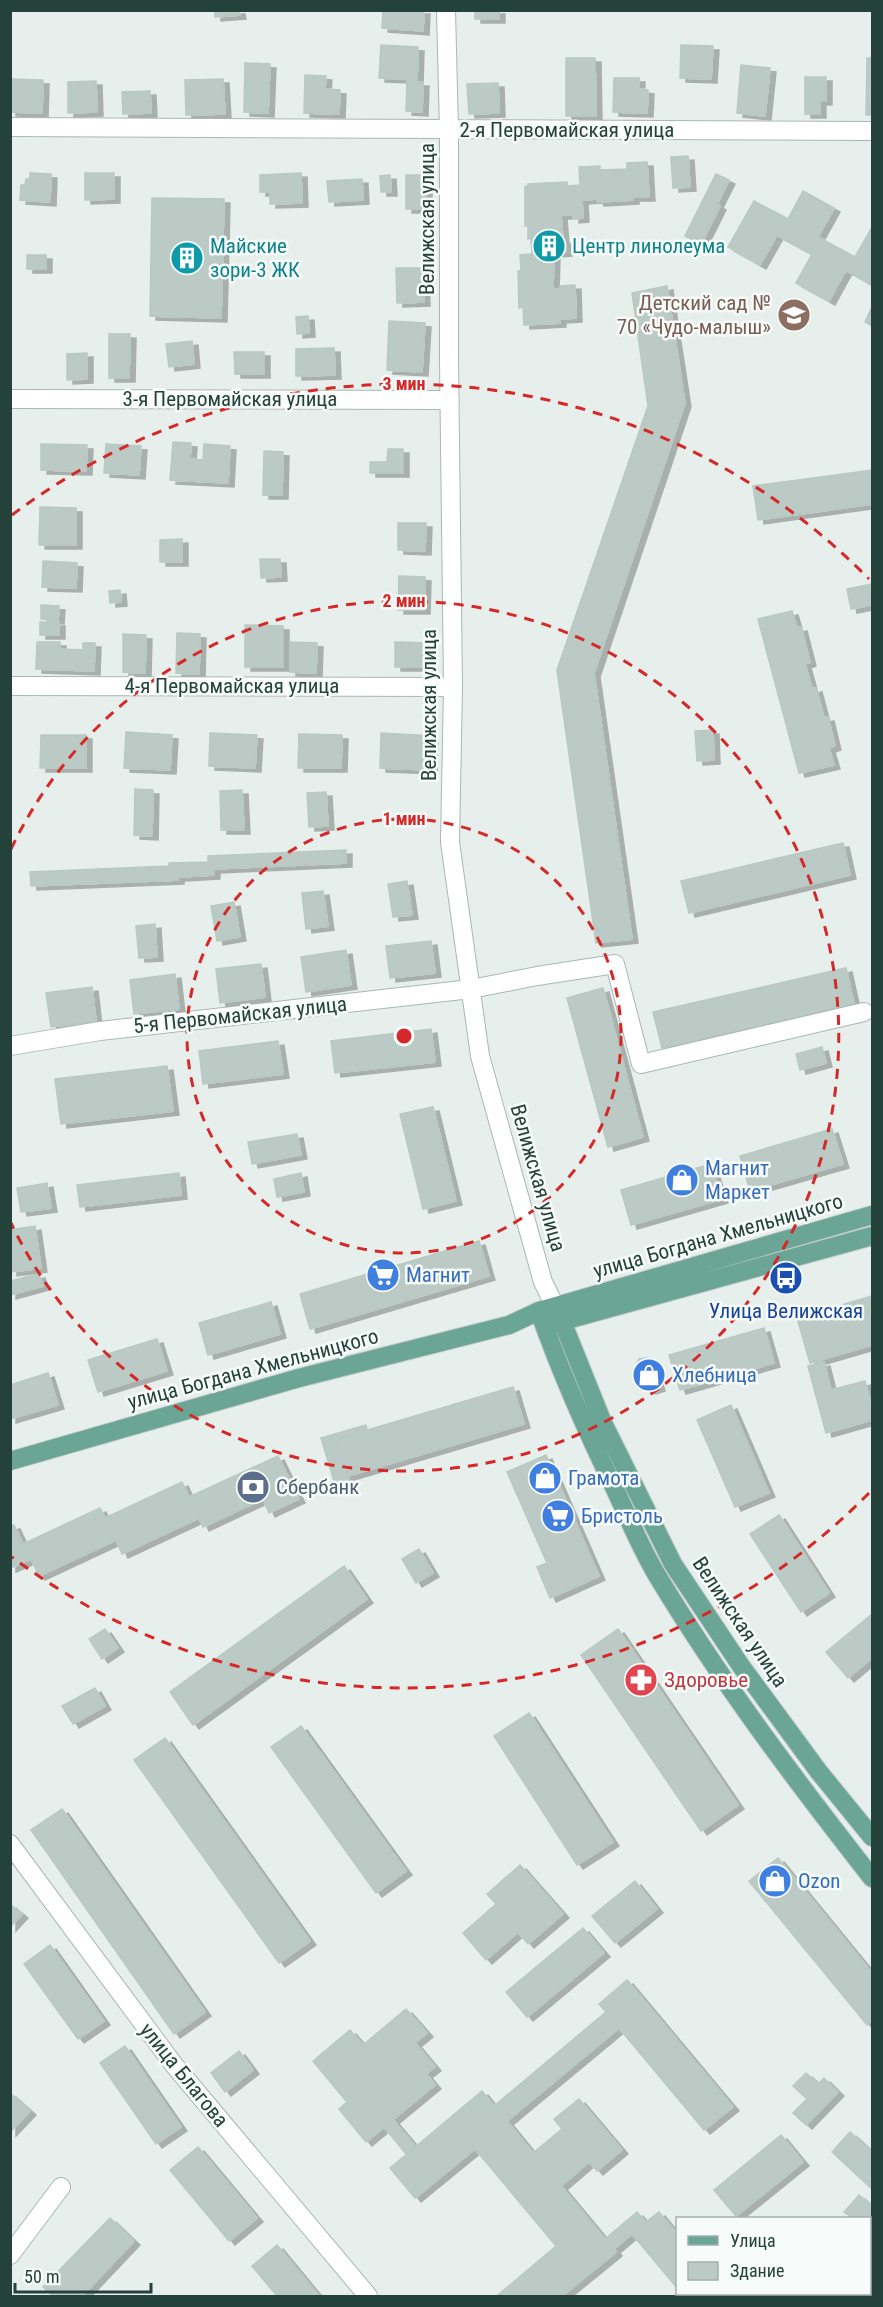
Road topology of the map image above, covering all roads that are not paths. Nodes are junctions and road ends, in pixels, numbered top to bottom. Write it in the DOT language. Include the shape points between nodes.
graph roads {
  1 [pos="446,10"];
  2 [pos="10,127"];
  3 [pos="449,130"];
  4 [pos="873,131"];
  5 [pos="10,399"];
  6 [pos="450,400"];
  7 [pos="10,686"];
  8 [pos="453,687"];
  9 [pos="471,989"];
  10 [pos="864,1012"];
  11 [pos="10,1046"];
  12 [pos="873,1215"];
  13 [pos="873,1236"];
  14 [pos="551,1316"];
  15 [pos="10,1461"];
  16 [pos="873,1837"];
  17 [pos="10,1844"];
  18 [pos="873,1878"];
  19 [pos="61,2187"];
  20 [pos="10,2255"];
  21 [pos="368,2296"];
  1 -- 3 [label="street, Велижская улица"];
  2 -- 3 [label="street, 2-я Первомайская улица"];
  3 -- 4 [label="street, 2-я Первомайская улица"];
  3 -- 6 [label="street, Велижская улица"];
  5 -- 6 [label="street, 3-я Первомайская улица"];
  6 -- 8 [label="street, Велижская улица"];
  7 -- 8 [label="street, 4-я Первомайская улица"];
  8 -- 9 [label="street, Велижская улица" via="450,842"];
  9 -- 10 [label="street, 5-я Первомайская улица" via="615,964 641,1064"];
  9 -- 11 [label="street, 5-я Первомайская улица" via="100,1031"];
  9 -- 14 [label="street, Велижская улица" via="480,1056"];
  12 -- 14 [label="main road, улица Богдана Хмельницкого"];
  13 -- 14 [label="main road, улица Богдана Хмельницкого"];
  14 -- 15 [label="main road, улица Богдана Хмельницкого" via="299,1378"];
  14 -- 16 [label="main road, Велижская улица" via="674,1563 741,1666 819,1772"];
  14 -- 18 [label="main road, Велижская улица" via="557,1364 658,1576 728,1685"];
  17 -- 21 [label="street, улица Благова" via="174,2065"];
  19 -- 20 [label="street"];
}
